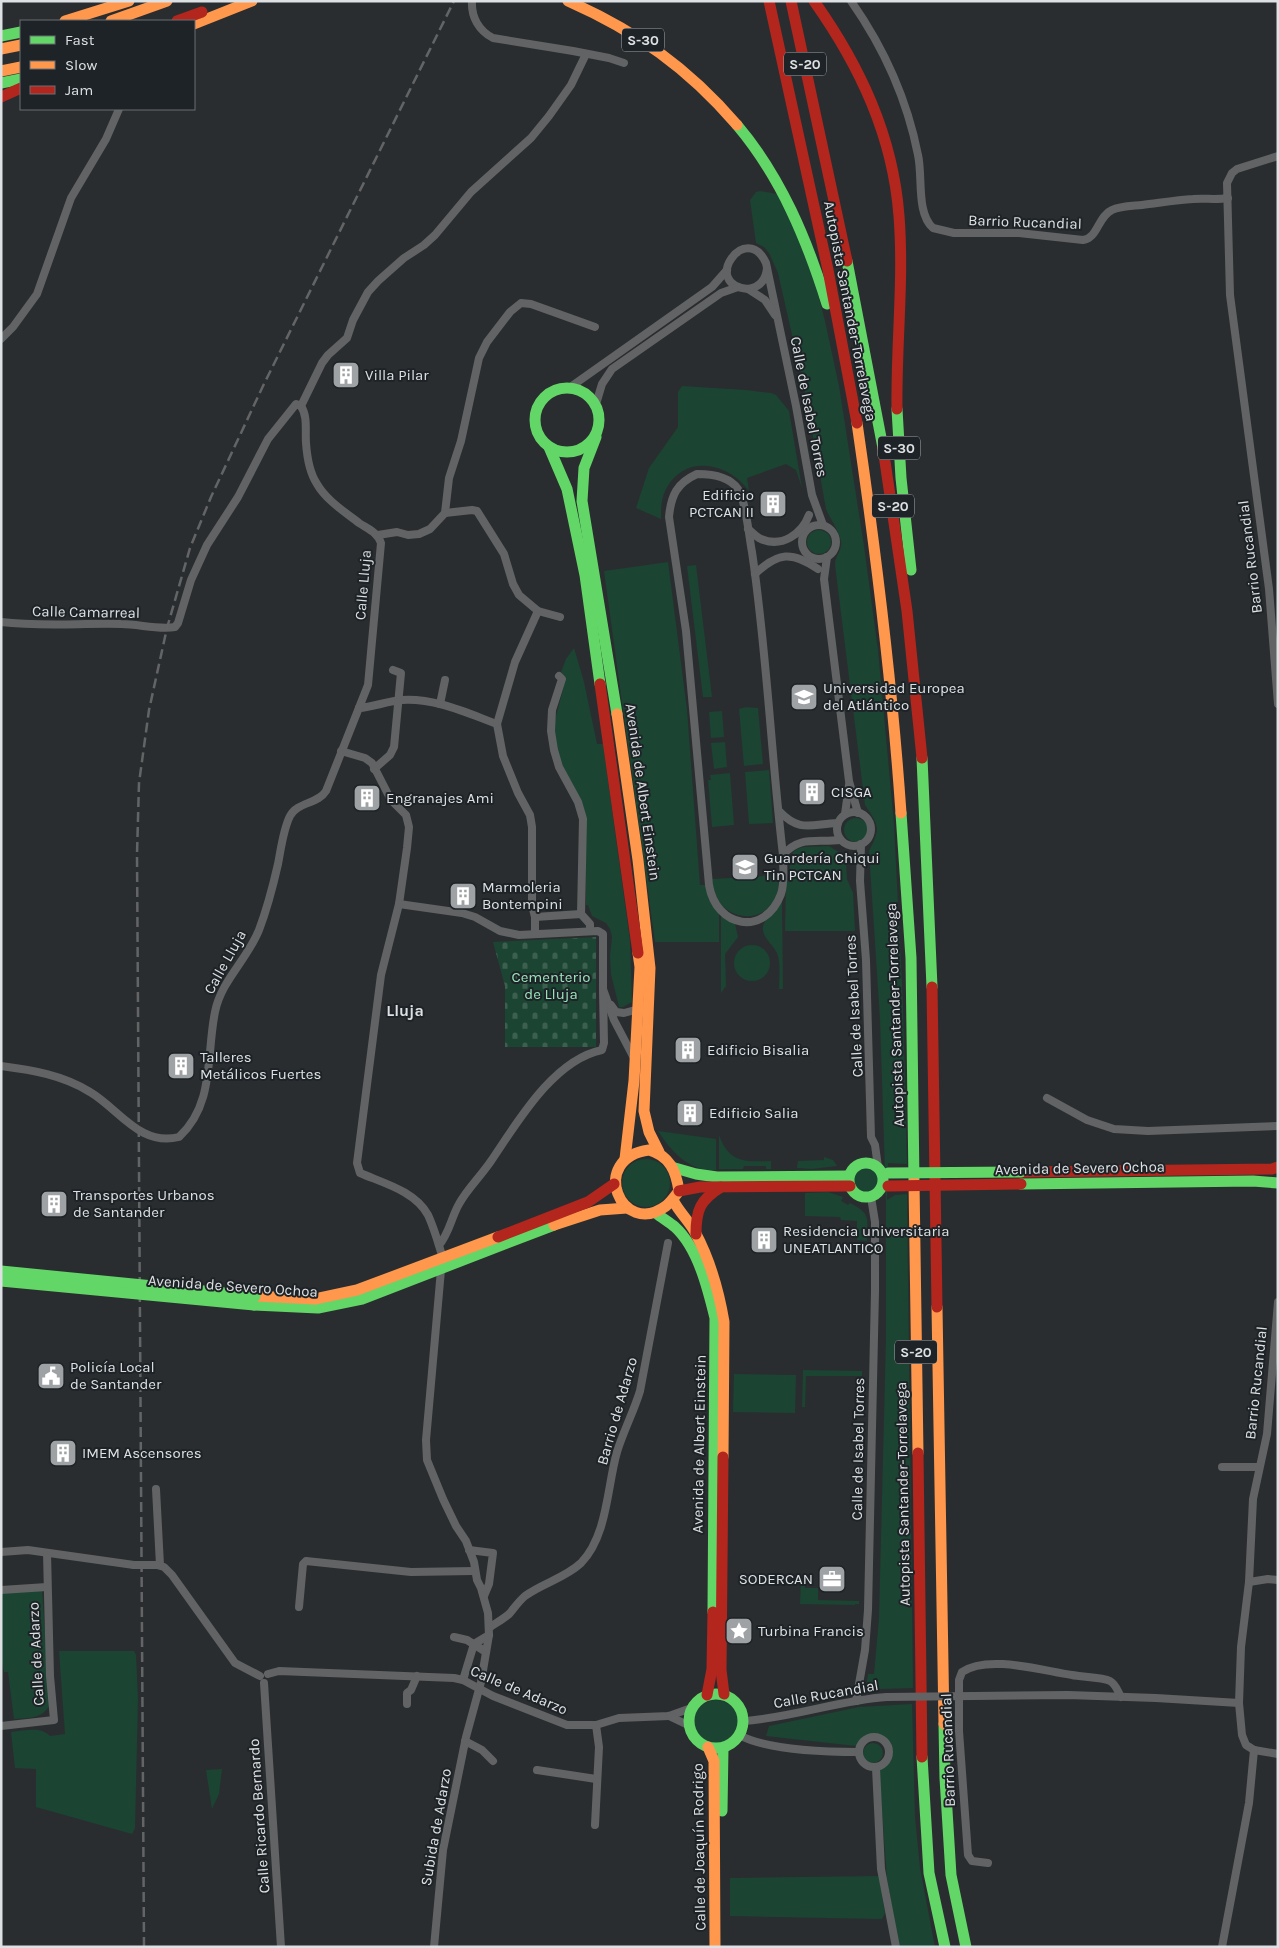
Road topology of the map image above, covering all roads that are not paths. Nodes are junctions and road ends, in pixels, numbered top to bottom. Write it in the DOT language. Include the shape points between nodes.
graph roads {
  1 [pos="129,1"];
  2 [pos="166,1"];
  3 [pos="234,1"];
  4 [pos="252,1"];
  5 [pos="472,1"];
  6 [pos="568,1"];
  7 [pos="769,1"];
  8 [pos="791,1"];
  9 [pos="814,1"];
  10 [pos="852,1"];
  11 [pos="80,17"];
  12 [pos="63,20"];
  13 [pos="68,20"];
  14 [pos="114,20"];
  15 [pos="180,20"];
  16 [pos="195,24"];
  17 [pos="20,26"];
  18 [pos="1,28"];
  19 [pos="20,32"];
  20 [pos="1,36"];
  21 [pos="20,45"];
  22 [pos="1,49"];
  23 [pos="586,54"];
  24 [pos="624,63"];
  25 [pos="20,67"];
  26 [pos="1,71"];
  27 [pos="20,79"];
  28 [pos="1,83"];
  29 [pos="20,88"];
  30 [pos="1,97"];
  31 [pos="119,110"];
  32 [pos="1278,156"];
  33 [pos="1228,198"];
  34 [pos="767,268"];
  35 [pos="727,270"];
  36 [pos="738,287"];
  37 [pos="748,289"];
  38 [pos="779,324"];
  39 [pos="595,327"];
  40 [pos="1,338"];
  41 [pos="569,388"];
  42 [pos="596,404"];
  43 [pos="300,406"];
  44 [pos="596,437"];
  45 [pos="549,447"];
  46 [pos="812,495"];
  47 [pos="445,513"];
  48 [pos="809,515"];
  49 [pos="823,525"];
  50 [pos="810,527"];
  51 [pos="748,529"];
  52 [pos="378,535"];
  53 [pos="827,557"];
  54 [pos="812,558"];
  55 [pos="818,569"];
  56 [pos="755,574"];
  57 [pos="824,579"];
  58 [pos="881,597"];
  59 [pos="538,611"];
  60 [pos="560,617"];
  61 [pos="1,622"];
  62 [pos="393,670"];
  63 [pos="559,676"];
  64 [pos="445,680"];
  65 [pos="398,701"];
  66 [pos="440,704"];
  67 [pos="1278,704"];
  68 [pos="359,708"];
  69 [pos="497,724"];
  70 [pos="341,751"];
  71 [pos="374,768"];
  72 [pos="849,781"];
  73 [pos="779,811"];
  74 [pos="858,812"];
  75 [pos="845,814"];
  76 [pos="838,823"];
  77 [pos="840,840"];
  78 [pos="861,844"];
  79 [pos="783,855"];
  80 [pos="930,890"];
  81 [pos="399,904"];
  82 [pos="581,914"];
  83 [pos="535,917"];
  84 [pos="590,931"];
  85 [pos="535,934"];
  86 [pos="603,989"];
  87 [pos="608,1002"];
  88 [pos="639,1009"];
  89 [pos="635,1060"];
  90 [pos="1,1066"];
  91 [pos="1047,1098"];
  92 [pos="1278,1126"];
  93 [pos="659,1152"];
  94 [pos="625,1159"];
  95 [pos="1278,1167"];
  96 [pos="675,1168"];
  97 [pos="883,1171"];
  98 [pos="1021,1178"];
  99 [pos="849,1181"];
  100 [pos="1278,1183"];
  101 [pos="614,1184"];
  102 [pos="722,1186"];
  103 [pos="886,1186"];
  104 [pos="676,1196"];
  105 [pos="871,1197"];
  106 [pos="627,1208"];
  107 [pos="656,1213"];
  108 [pos="696,1234"];
  109 [pos="668,1243"];
  110 [pos="439,1245"];
  111 [pos="442,1264"];
  112 [pos="1,1272"];
  113 [pos="1,1281"];
  114 [pos="255,1300"];
  115 [pos="1278,1302"];
  116 [pos="1222,1467"];
  117 [pos="1259,1467"];
  118 [pos="156,1488"];
  119 [pos="470,1550"];
  120 [pos="1,1552"];
  121 [pos="47,1553"];
  122 [pos="158,1565"];
  123 [pos="474,1571"];
  124 [pos="1278,1580"];
  125 [pos="1249,1582"];
  126 [pos="47,1588"];
  127 [pos="1,1590"];
  128 [pos="484,1596"];
  129 [pos="299,1607"];
  130 [pos="489,1632"];
  131 [pos="454,1638"];
  132 [pos="474,1644"];
  133 [pos="486,1652"];
  134 [pos="268,1674"];
  135 [pos="260,1676"];
  136 [pos="417,1676"];
  137 [pos="462,1680"];
  138 [pos="264,1684"];
  139 [pos="479,1690"];
  140 [pos="724,1694"];
  141 [pos="707,1695"];
  142 [pos="973,1696"];
  143 [pos="1120,1697"];
  144 [pos="856,1701"];
  145 [pos="1239,1703"];
  146 [pos="407,1704"];
  147 [pos="694,1706"];
  148 [pos="669,1716"];
  149 [pos="743,1721"];
  150 [pos="596,1725"];
  151 [pos="1,1726"];
  152 [pos="690,1726"];
  153 [pos="739,1735"];
  154 [pos="465,1741"];
  155 [pos="708,1747"];
  156 [pos="723,1748"];
  157 [pos="1254,1750"];
  158 [pos="858,1752"];
  159 [pos="1278,1754"];
  160 [pos="493,1761"];
  161 [pos="876,1768"];
  162 [pos="537,1770"];
  163 [pos="596,1779"];
  164 [pos="595,1825"];
  165 [pos="988,1863"];
  166 [pos="281,1947"];
  167 [pos="434,1947"];
  168 [pos="715,1947"];
  169 [pos="723,1947"];
  170 [pos="896,1947"];
  171 [pos="945,1947"];
  172 [pos="966,1947"];
  173 [pos="1222,1947"];
  1 -- 11 [label="main road"];
  2 -- 14 [label="main road"];
  3 -- 15 [label="main road"];
  4 -- 16 [label="main road"];
  5 -- 23 [label="street" via="477,25 493,38"];
  6 -- 58 [label="main road, S-30" via="642,40 694,79 756,149 788,201 812,258 830,318"];
  7 -- 58 [label="main road, Autopista Santander-Torrelavega / S-20" via="847,362"];
  8 -- 80 [label="main road, Autopista Santander-Torrelavega / S-20" via="855,294 889,484 916,697"];
  9 -- 80 [label="main road, S-30" via="850,53 869,91 889,152 897,195 900,259 898,430 918,647"];
  10 -- 33 [label="street, Barrio Rucandial" via="900,89 920,163 924,215 933,228 954,233 1019,232 1083,240 1092,236 1111,210 1192,199"];
  11 -- 12 [label="main road"];
  11 -- 13 [label="main road"];
  17 -- 18 [label="main road"];
  19 -- 20 [label="main road"];
  21 -- 22 [label="main road"];
  23 -- 24 [label="street"];
  23 -- 43 [label="street" via="571,85 535,134 471,192 435,236 404,258 368,292 347,338 322,363"];
  25 -- 26 [label="main road"];
  27 -- 28 [label="main road"];
  29 -- 30 [label="main road"];
  31 -- 40 [label="street" via="106,139 71,198 37,294"];
  32 -- 33 [label="street, Barrio Rucandial" via="1232,173"];
  33 -- 67 [label="street, Barrio Rucandial" via="1231,302 1269,589"];
  34 -- 35 [label="street" via="760,254 746,249 732,256"];
  34 -- 37 [label="street" via="761,283"];
  34 -- 38 [label="street, Calle de Isabel Torres"];
  35 -- 36 [label="street" via="728,277"];
  35 -- 41 [label="street" via="712,287"];
  36 -- 37 [label="street"];
  36 -- 42 [label="street" via="721,293 612,369 602,384"];
  37 -- 38 [label="street, Calle de Isabel Torres" via="765,300"];
  38 -- 46 [label="street, Calle de Isabel Torres"];
  39 -- 47 [label="street" via="521,302 510,312 479,358 461,441 448,478"];
  41 -- 42 [label="main road" via="583,392"];
  41 -- 45 [label="main road" via="549,394 535,414 538,434"];
  42 -- 44 [label="main road" via="600,421"];
  43 -- 52 [label="street, Calle Lluja" via="305,417 309,465 321,491"];
  43 -- 61 [label="street, Calle Camarreal" via="296,404 268,439 208,545 191,580 176,627 123,624 46,626"];
  44 -- 45 [label="main road" via="575,452 566,453"];
  44 -- 93 [label="main road, Avenida de Albert Einstein" via="584,468 582,500 638,860 650,968 644,1111 649,1132"];
  45 -- 88 [label="main road, Avenida de Albert Einstein" via="567,489 585,575 640,967"];
  46 -- 48 [label="street, Calle de Isabel Torres"];
  46 -- 49 [label="street, Calle de Isabel Torres"];
  47 -- 52 [label="street" via="430,528 418,534"];
  47 -- 59 [label="street" via="472,510 479,513 504,554 516,590"];
  48 -- 50 [label="street, Calle de Isabel Torres"];
  48 -- 51 [label="street" via="793,537 772,541 760,539"];
  49 -- 50 [label="street"];
  49 -- 53 [label="street" via="831,529 836,539 835,550"];
  50 -- 54 [label="street" via="802,540 804,551"];
  51 -- 56 [label="street"];
  51 -- 79 [label="street" via="739,490 724,478 708,474 687,478 670,501 669,517 686,631 709,884 711,896 720,911 736,921 750,922 762,918 773,908 781,893"];
  52 -- 68 [label="street, Calle Lluja" via="381,543 368,677"];
  53 -- 54 [label="street"];
  53 -- 57 [label="street"];
  54 -- 55 [label="street"];
  55 -- 56 [label="street" via="801,558 784,556 768,562"];
  55 -- 57 [label="street"];
  56 -- 73 [label="street"];
  57 -- 72 [label="street"];
  58 -- 171 [label="main road, Autopista Santander-Torrelavega / S-20" via="911,958 922,1780 928,1873"];
  59 -- 60 [label="street"];
  59 -- 69 [label="street" via="515,662"];
  62 -- 65 [label="street" via="401,673"];
  63 -- 82 [label="street" via="562,679 552,710 551,731 559,767 578,802 583,819"];
  64 -- 66 [label="street"];
  65 -- 66 [label="street"];
  65 -- 68 [label="street"];
  65 -- 71 [label="street" via="394,747 390,755"];
  66 -- 69 [label="street"];
  68 -- 70 [label="street, Calle Lluja"];
  69 -- 83 [label="street" via="503,756 530,815"];
  70 -- 71 [label="street" via="364,758"];
  70 -- 90 [label="street, Calle Lluja" via="324,795 290,816 258,930 217,1002 204,1098 197,1116 179,1137 152,1137 78,1086 43,1073"];
  71 -- 81 [label="street" via="391,800 406,815 409,826"];
  72 -- 74 [label="street"];
  72 -- 75 [label="street"];
  73 -- 76 [label="street" via="789,822 797,825"];
  73 -- 79 [label="street"];
  74 -- 75 [label="street"];
  74 -- 78 [label="street" via="864,815 870,827 870,834"];
  75 -- 76 [label="street"];
  76 -- 77 [label="street"];
  77 -- 78 [label="street" via="848,845"];
  77 -- 79 [label="street" via="798,842"];
  78 -- 97 [label="street, Calle de Isabel Torres" via="872,1136"];
  80 -- 172 [label="main road, Autopista Santander-Torrelavega / S-20" via="944,1778 951,1875"];
  81 -- 85 [label="street" via="462,913 510,934"];
  81 -- 110 [label="street" via="381,974 357,1164 360,1173 397,1188 420,1206 427,1214"];
  82 -- 83 [label="street"];
  82 -- 84 [label="street" via="590,924"];
  83 -- 85 [label="street"];
  84 -- 85 [label="street"];
  84 -- 86 [label="street" via="602,934"];
  86 -- 87 [label="street"];
  86 -- 110 [label="street" via="602,1050 578,1059 537,1096 459,1203"];
  87 -- 88 [label="street" via="616,1012"];
  87 -- 89 [label="street"];
  88 -- 89 [label="main road, Avenida de Albert Einstein"];
  89 -- 94 [label="main road, Avenida de Albert Einstein"];
  91 -- 92 [label="street" via="1087,1120 1114,1129 1148,1131"];
  93 -- 94 [label="main road" via="639,1151"];
  93 -- 96 [label="main road"];
  94 -- 101 [label="main road" via="617,1169"];
  95 -- 98 [label="main road, Avenida de Severo Ochoa"];
  96 -- 99 [label="main road" via="717,1177"];
  96 -- 104 [label="main road"];
  97 -- 98 [label="main road, Avenida de Severo Ochoa, bridge"];
  97 -- 99 [label="main road" via="873,1164 862,1163 852,1169"];
  97 -- 103 [label="main road"];
  98 -- 100 [label="main road, Avenida de Severo Ochoa"];
  98 -- 103 [label="main road, Avenida de Severo Ochoa, bridge"];
  99 -- 102 [label="main road" via="833,1185"];
  99 -- 105 [label="main road" via="856,1194"];
  101 -- 106 [label="main road" via="617,1195"];
  101 -- 111 [label="main road, Avenida de Severo Ochoa" via="588,1202"];
  102 -- 104 [label="main road" via="700,1187"];
  102 -- 108 [label="main road, Avenida de Albert Einstein" via="700,1203"];
  103 -- 105 [label="main road"];
  104 -- 107 [label="main road" via="666,1208"];
  104 -- 108 [label="main road, Avenida de Albert Einstein" via="678,1210"];
  105 -- 144 [label="street, Calle de Isabel Torres" via="875,1222 875,1291 868,1603 865,1650"];
  106 -- 107 [label="main road" via="642,1214"];
  106 -- 111 [label="main road, Avenida de Severo Ochoa" via="578,1216"];
  107 -- 141 [label="main road, Avenida de Albert Einstein" via="675,1226 685,1239 705,1278 714,1318 712,1669"];
  108 -- 140 [label="main road, Avenida de Albert Einstein" via="714,1277 725,1330"];
  109 -- 130 [label="street, Barrio de Adarzo" via="640,1391 617,1451 599,1532 582,1561 526,1596"];
  110 -- 111 [label="street"];
  111 -- 114 [label="main road, Avenida de Severo Ochoa" via="362,1299 337,1305 301,1308"];
  111 -- 119 [label="street" via="426,1440 427,1460"];
  112 -- 114 [label="main road, Avenida de Severo Ochoa, bridge"];
  113 -- 114 [label="main road, Avenida de Severo Ochoa, bridge"];
  115 -- 117 [label="street, Barrio Rucandial" via="1267,1434"];
  116 -- 117 [label="street"];
  117 -- 125 [label="street, Barrio Rucandial" via="1253,1500"];
  118 -- 122 [label="street"];
  119 -- 123 [label="street"];
  119 -- 128 [label="street" via="493,1553"];
  120 -- 121 [label="street" via="28,1550"];
  121 -- 122 [label="street, bridge" via="134,1565"];
  121 -- 126 [label="street, Calle de Adarzo"];
  122 -- 135 [label="street" via="168,1571 235,1663"];
  123 -- 128 [label="street"];
  123 -- 129 [label="street" via="410,1572 306,1561 303,1564"];
  124 -- 125 [label="street"];
  125 -- 145 [label="street, Barrio Rucandial" via="1241,1647"];
  126 -- 127 [label="street, Calle de Adarzo"];
  126 -- 151 [label="street, Calle de Adarzo" via="54,1720"];
  128 -- 130 [label="street"];
  130 -- 132 [label="street, Barrio de Adarzo"];
  130 -- 133 [label="street, Subida de Adarzo"];
  131 -- 132 [label="street"];
  132 -- 133 [label="street"];
  132 -- 137 [label="street"];
  133 -- 139 [label="street, Subida de Adarzo"];
  134 -- 135 [label="street"];
  134 -- 136 [label="street, Calle de Adarzo" via="278,1671"];
  134 -- 138 [label="street" via="269,1681"];
  135 -- 138 [label="street"];
  136 -- 137 [label="street, Calle de Adarzo"];
  136 -- 146 [label="street" via="407,1693"];
  137 -- 139 [label="street, Calle de Adarzo"];
  138 -- 166 [label="street, Calle Ricardo Bernardo"];
  139 -- 150 [label="street, Calle de Adarzo" via="567,1726"];
  139 -- 154 [label="street, Subida de Adarzo"];
  140 -- 141 [label="main road"];
  140 -- 149 [label="main road" via="738,1705"];
  141 -- 147 [label="main road"];
  142 -- 143 [label="street, Barrio Rucandial"];
  142 -- 144 [label="street, Calle Rucandial, bridge" via="887,1697"];
  143 -- 145 [label="street, Barrio Rucandial"];
  143 -- 165 [label="street, Barrio Rucandial" via="1110,1681 1044,1669 1001,1664 973,1666 962,1672 959,1680 960,1740 968,1855 972,1861"];
  144 -- 149 [label="street, Calle Rucandial" via="803,1713"];
  145 -- 157 [label="street, Barrio Rucandial" via="1244,1741"];
  147 -- 148 [label="street, Calle de Adarzo"];
  147 -- 152 [label="main road"];
  148 -- 150 [label="street, Calle de Adarzo" via="619,1718"];
  148 -- 152 [label="street, Calle de Adarzo"];
  149 -- 153 [label="main road"];
  150 -- 163 [label="street" via="599,1748"];
  152 -- 155 [label="main road" via="695,1738"];
  153 -- 156 [label="main road"];
  153 -- 158 [label="street" via="755,1743"];
  154 -- 160 [label="street" via="482,1750"];
  154 -- 167 [label="street, Subida de Adarzo" via="441,1862"];
  155 -- 156 [label="main road"];
  155 -- 168 [label="main road, Calle de Joaquín Rodrigo" via="714,1761"];
  156 -- 169 [label="main road, Calle de Joaquín Rodrigo"];
  157 -- 159 [label="street"];
  157 -- 173 [label="street" via="1248,1803"];
  158 -- 161 [label="street" via="866,1766"];
  158 -- 161 [label="street" via="861,1744 870,1737 885,1742 888,1758"];
  161 -- 170 [label="street" via="881,1869"];
  162 -- 163 [label="street"];
  163 -- 164 [label="street"];
}
